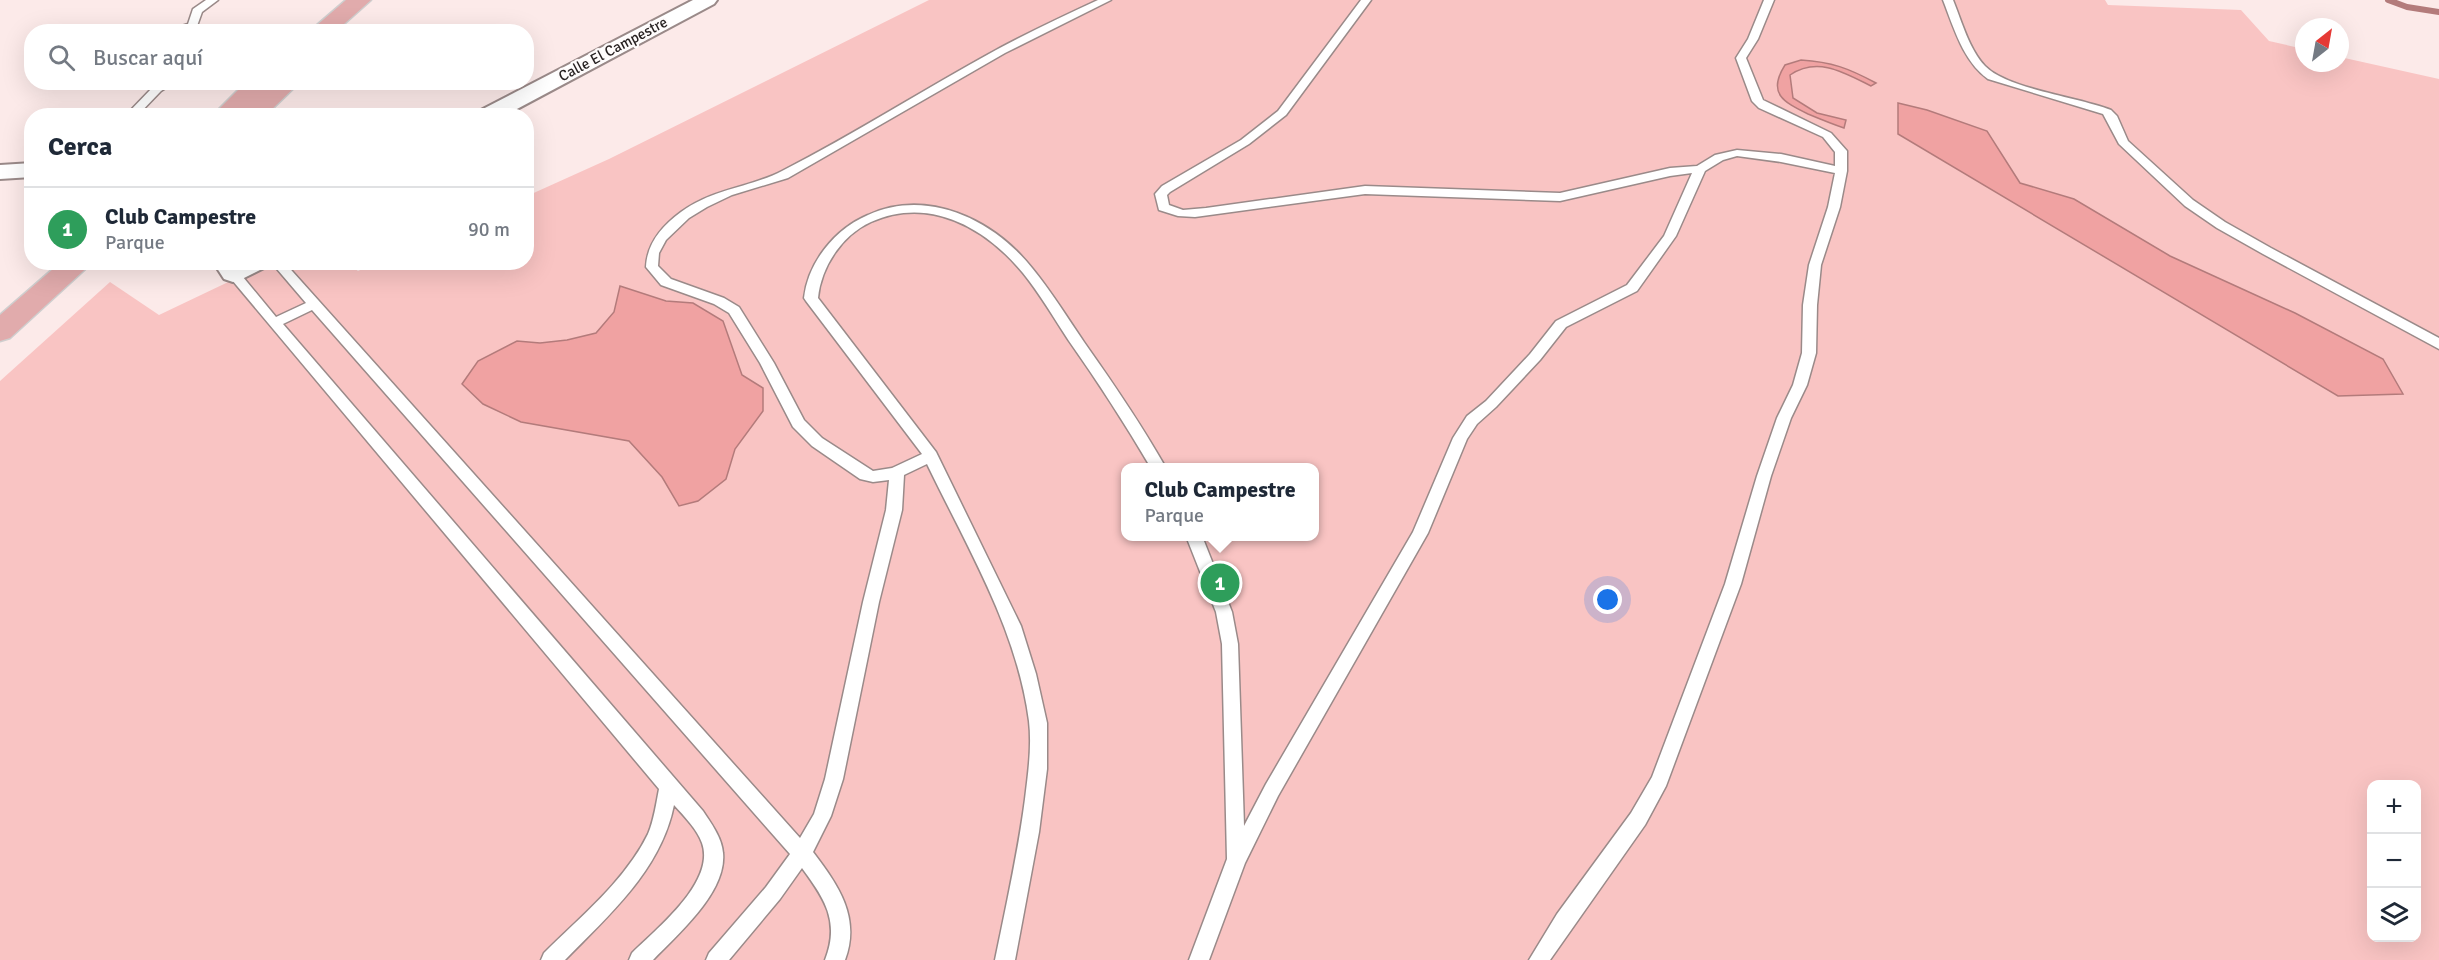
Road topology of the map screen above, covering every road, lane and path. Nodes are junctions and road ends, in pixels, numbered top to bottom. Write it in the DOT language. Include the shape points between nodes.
graph roads {
  1 [pos="213,0"];
  2 [pos="360,0"];
  3 [pos="382,0"];
  4 [pos="707,0"];
  5 [pos="1106,0"];
  6 [pos="1366,0"];
  7 [pos="1769,0"];
  8 [pos="1948,0"];
  9 [pos="195,24"];
  10 [pos="330,24"];
  11 [pos="354,24"];
  12 [pos="156,90"];
  13 [pos="252,90"];
  14 [pos="279,90"];
  15 [pos="138,108"];
  16 [pos="233,108"];
  17 [pos="259,108"];
  18 [pos="502,108"];
  19 [pos="1700,169"];
  20 [pos="24,170"];
  21 [pos="1841,171"];
  22 [pos="0,172"];
  23 [pos="24,190"];
  24 [pos="0,192"];
  25 [pos="43,270"];
  26 [pos="70,270"];
  27 [pos="231,270"];
  28 [pos="284,270"];
  29 [pos="314,304"];
  30 [pos="0,306"];
  31 [pos="274,323"];
  32 [pos="0,331"];
  33 [pos="2439,344"];
  34 [pos="931,456"];
  35 [pos="1156,463"];
  36 [pos="897,472"];
  37 [pos="1196,541"];
  38 [pos="669,788"];
  39 [pos="802,853"];
  40 [pos="1236,861"];
  41 [pos="551,960"];
  42 [pos="639,960"];
  43 [pos="716,960"];
  44 [pos="835,960"];
  45 [pos="1005,960"];
  46 [pos="1199,960"];
  47 [pos="1539,960"];
  1 -- 9 [label="lane" via="197,11"];
  2 -- 10 [label="main road"];
  3 -- 11 [label="main road"];
  4 -- 18 [label="street, Calle El Campestre"];
  5 -- 36 [label="lane" via="1001,51 778,178 728,192 703,204 672,226 653,253 652,267 666,282 734,310 767,363 791,414 806,432 865,475 880,477"];
  6 -- 19 [label="lane" via="1282,113 1245,142 1166,189 1161,194 1163,207 1172,212 1206,212 1365,190 1543,198"];
  7 -- 21 [label="lane" via="1742,58 1758,101 1833,141 1841,151"];
  8 -- 33 [label="lane" via="1984,72 2107,112 2123,142 2189,203 2267,251"];
  12 -- 15 [label="lane"];
  13 -- 16 [label="main road"];
  14 -- 17 [label="main road"];
  19 -- 21 [label="lane" via="1719,157 1746,152"];
  19 -- 40 [label="lane" via="1670,236 1632,288 1561,324 1535,357 1472,420 1460,438 1420,532 1272,790"];
  20 -- 22 [label="street"];
  21 -- 47 [label="lane" via="1815,265 1805,370 1767,466 1733,584 1668,762 1638,819"];
  23 -- 24 [label="street"];
  25 -- 30 [label="main road"];
  26 -- 32 [label="main road"];
  27 -- 31 [label="lane"];
  28 -- 29 [label="lane"];
  29 -- 31 [label="lane"];
  29 -- 39 [label="lane"];
  31 -- 38 [label="lane"];
  34 -- 35 [label="lane" via="811,298 820,267 847,233 875,215 908,208 950,212 973,223 1010,251 1101,376"];
  34 -- 36 [label="lane"];
  34 -- 45 [label="lane" via="1013,626 1038,723 1038,769 1030,832"];
  36 -- 39 [label="lane" via="894,510 834,779 822,816"];
  37 -- 40 [label="lane" via="1224,612 1230,644"];
  38 -- 41 [label="lane" via="650,850 620,888"];
  38 -- 42 [label="lane" via="693,812 708,836 714,864 695,900"];
  39 -- 43 [label="lane"];
  39 -- 44 [label="lane" via="826,884 838,909 842,932"];
  40 -- 46 [label="lane"];
}
